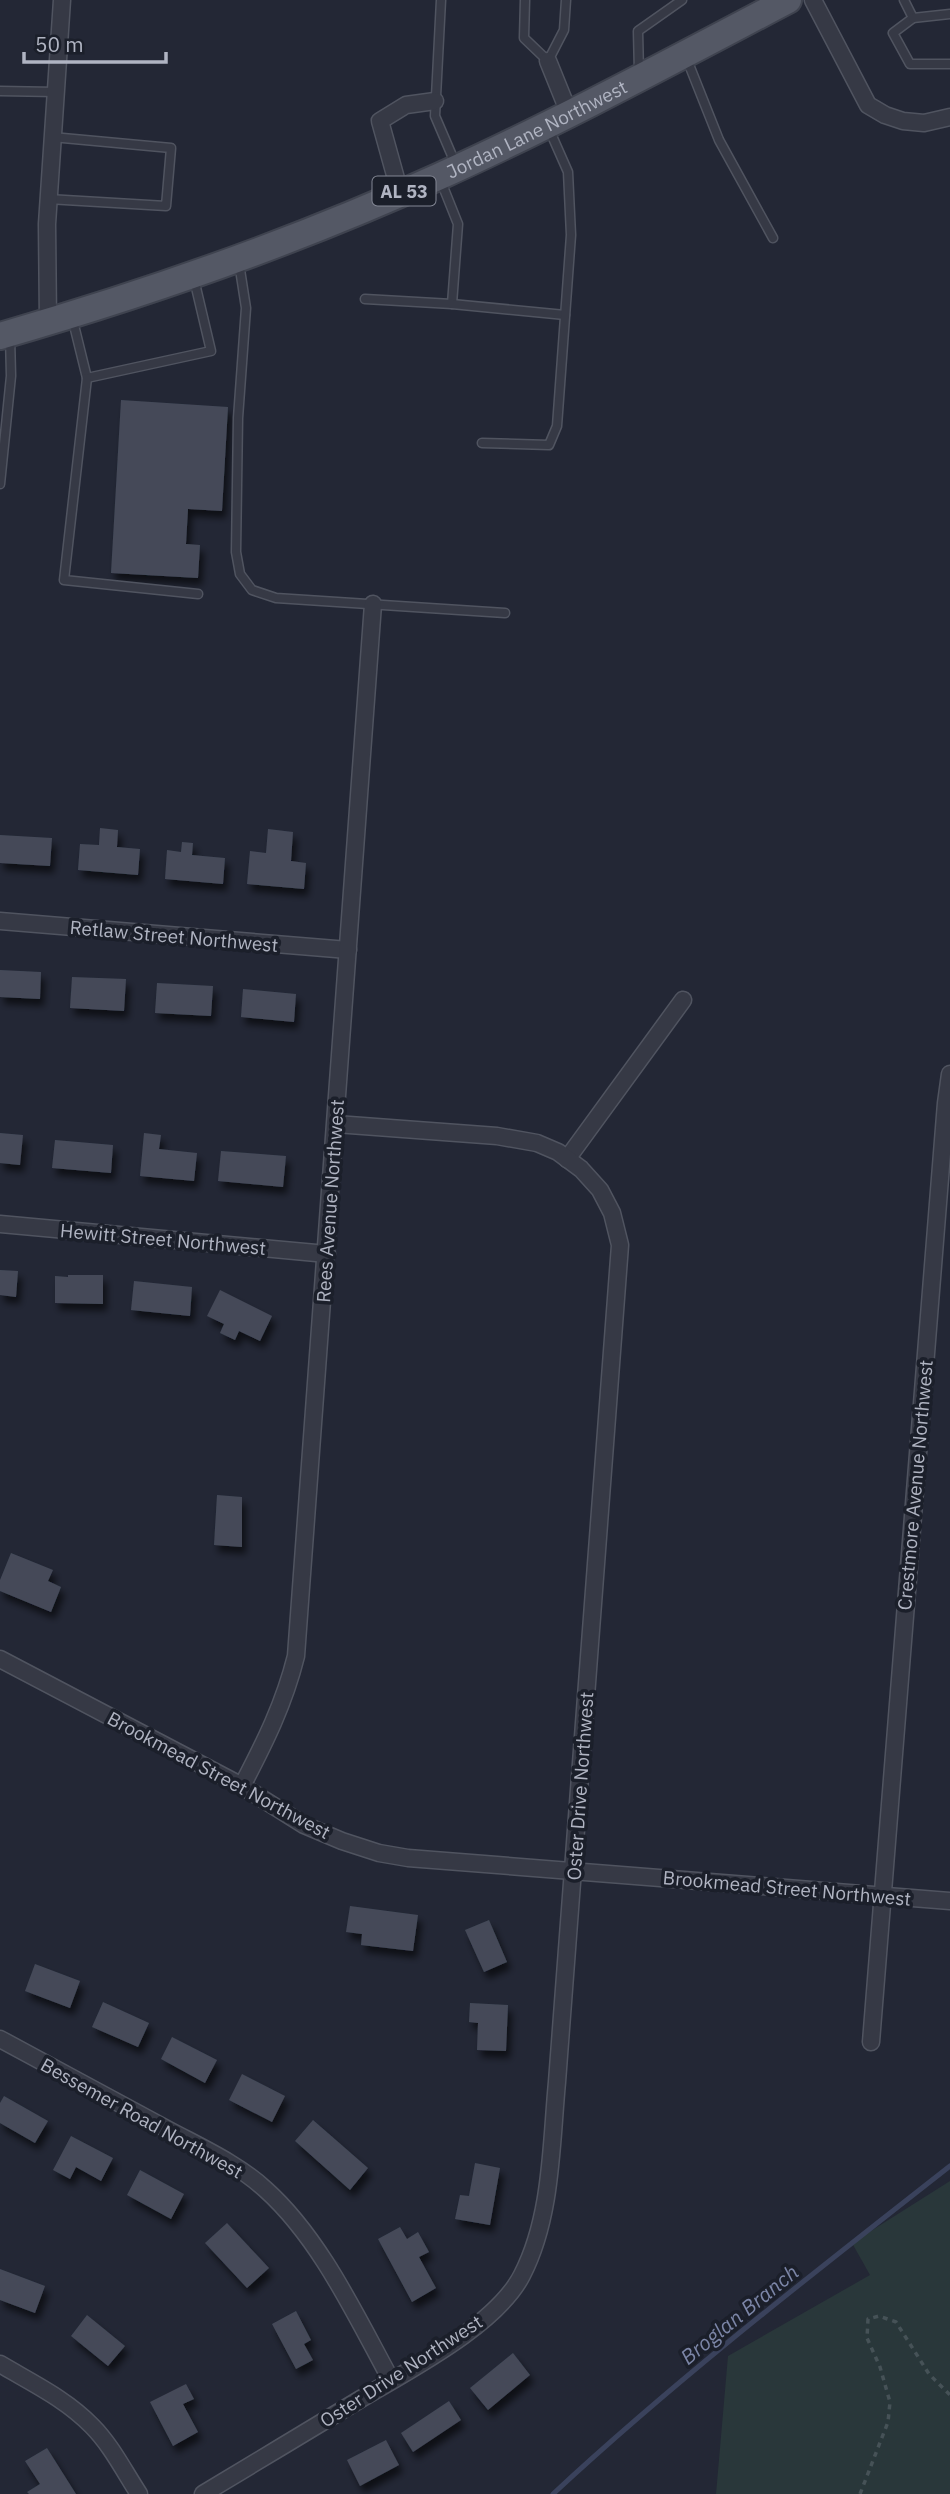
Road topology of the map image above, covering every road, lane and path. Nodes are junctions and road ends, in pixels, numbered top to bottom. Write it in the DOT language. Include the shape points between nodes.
graph roads {
  1 [pos="61,0"];
  2 [pos="441,0"];
  3 [pos="524,0"];
  4 [pos="566,0"];
  5 [pos="682,0"];
  6 [pos="788,0"];
  7 [pos="813,0"];
  8 [pos="904,0"];
  9 [pos="950,13"];
  10 [pos="913,18"];
  11 [pos="684,55"];
  12 [pos="548,61"];
  13 [pos="950,64"];
  14 [pos="639,79"];
  15 [pos="0,91"];
  16 [pos="56,92"];
  17 [pos="435,101"];
  18 [pos="950,117"];
  19 [pos="558,118"];
  20 [pos="52,137"];
  21 [pos="448,172"];
  22 [pos="400,193"];
  23 [pos="48,199"];
  24 [pos="773,238"];
  25 [pos="238,257"];
  26 [pos="193,273"];
  27 [pos="365,299"];
  28 [pos="452,304"];
  29 [pos="565,315"];
  30 [pos="60,318"];
  31 [pos="5,334"];
  32 [pos="87,378"];
  33 [pos="3,409"];
  34 [pos="482,443"];
  35 [pos="0,484"];
  36 [pos="198,594"];
  37 [pos="373,604"];
  38 [pos="505,613"];
  39 [pos="0,921"];
  40 [pos="348,950"];
  41 [pos="683,1000"];
  42 [pos="950,1074"];
  43 [pos="335,1124"];
  44 [pos="567,1159"];
  45 [pos="0,1224"];
  46 [pos="327,1254"];
  47 [pos="0,1659"];
  48 [pos="242,1786"];
  49 [pos="574,1870"];
  50 [pos="882,1896"];
  51 [pos="950,1901"];
  52 [pos="0,2039"];
  53 [pos="870,2042"];
  54 [pos="0,2364"];
  55 [pos="391,2380"];
  56 [pos="950,2395"];
  57 [pos="139,2494"];
  58 [pos="203,2494"];
  59 [pos="860,2494"];
  1 -- 16 [label="street"];
  2 -- 17 [label="lane"];
  3 -- 12 [label="lane" via="524,38"];
  4 -- 12 [label="lane" via="564,30"];
  5 -- 14 [label="lane" via="638,32"];
  6 -- 11 [label="main road, Jordan Lane Northwest / AL 53"];
  7 -- 18 [label="street" via="868,105 903,121"];
  8 -- 10 [label="lane"];
  9 -- 10 [label="lane"];
  10 -- 13 [label="lane" via="892,33 910,64"];
  11 -- 14 [label="main road, Jordan Lane Northwest / AL 53"];
  11 -- 24 [label="lane" via="719,140"];
  12 -- 19 [label="street"];
  14 -- 19 [label="main road, Jordan Lane Northwest / AL 53"];
  15 -- 16 [label="lane"];
  16 -- 20 [label="street"];
  17 -- 21 [label="lane"];
  17 -- 22 [label="street" via="406,105 380,121"];
  19 -- 21 [label="main road, Jordan Lane Northwest / AL 53"];
  19 -- 29 [label="lane" via="568,172 571,235"];
  20 -- 23 [label="street"];
  20 -- 23 [label="lane" via="171,149 166,206"];
  21 -- 22 [label="main road, Jordan Lane Northwest / AL 53"];
  21 -- 28 [label="lane" via="458,224"];
  22 -- 25 [label="main road, Jordan Lane Northwest / AL 53"];
  23 -- 30 [label="street"];
  25 -- 26 [label="main road, Jordan Lane Northwest / AL 53"];
  25 -- 37 [label="lane" via="246,308 238,418 236,552 240,575 253,590 276,598"];
  26 -- 30 [label="main road, Jordan Lane Northwest / AL 53"];
  26 -- 32 [label="lane" via="211,351"];
  27 -- 28 [label="lane"];
  28 -- 29 [label="lane"];
  29 -- 34 [label="lane" via="556,426 549,445"];
  30 -- 31 [label="main road, Jordan Lane Northwest / AL 53"];
  30 -- 32 [label="lane"];
  31 -- 33 [label="lane" via="11,376"];
  32 -- 36 [label="lane" via="64,580"];
  33 -- 35 [label="lane"];
  37 -- 38 [label="lane"];
  37 -- 40 [label="street, Rees Avenue Northwest"];
  39 -- 40 [label="street, Retlaw Street Northwest"];
  40 -- 43 [label="street, Rees Avenue Northwest"];
  41 -- 44 [label="street"];
  42 -- 50 [label="street, Crestmore Avenue Northwest"];
  43 -- 44 [label="street, Oster Drive Northwest" via="497,1136 537,1143"];
  43 -- 46 [label="street, Rees Avenue Northwest"];
  44 -- 49 [label="street, Oster Drive Northwest" via="600,1189 620,1245"];
  45 -- 46 [label="street, Hewitt Street Northwest"];
  46 -- 48 [label="street, Rees Avenue Northwest" via="296,1656 271,1731"];
  47 -- 48 [label="street, Brookmead Street Northwest"];
  48 -- 49 [label="street, Brookmead Street Northwest" via="304,1825 379,1853"];
  49 -- 50 [label="street, Brookmead Street Northwest"];
  49 -- 55 [label="street, Oster Drive Northwest" via="547,2186 537,2240 510,2293 461,2337"];
  50 -- 51 [label="street, Brookmead Street Northwest"];
  50 -- 53 [label="street, Crestmore Avenue Northwest"];
  52 -- 55 [label="street, Bessemer Road Northwest" via="221,2158 263,2187 310,2241"];
  54 -- 57 [label="street" via="64,2402 92,2426"];
  55 -- 58 [label="street, Oster Drive Northwest"];
  56 -- 59 [label="path" via="929,2374 896,2322 879,2316 868,2319 867,2338 890,2402 888,2422"];
}
